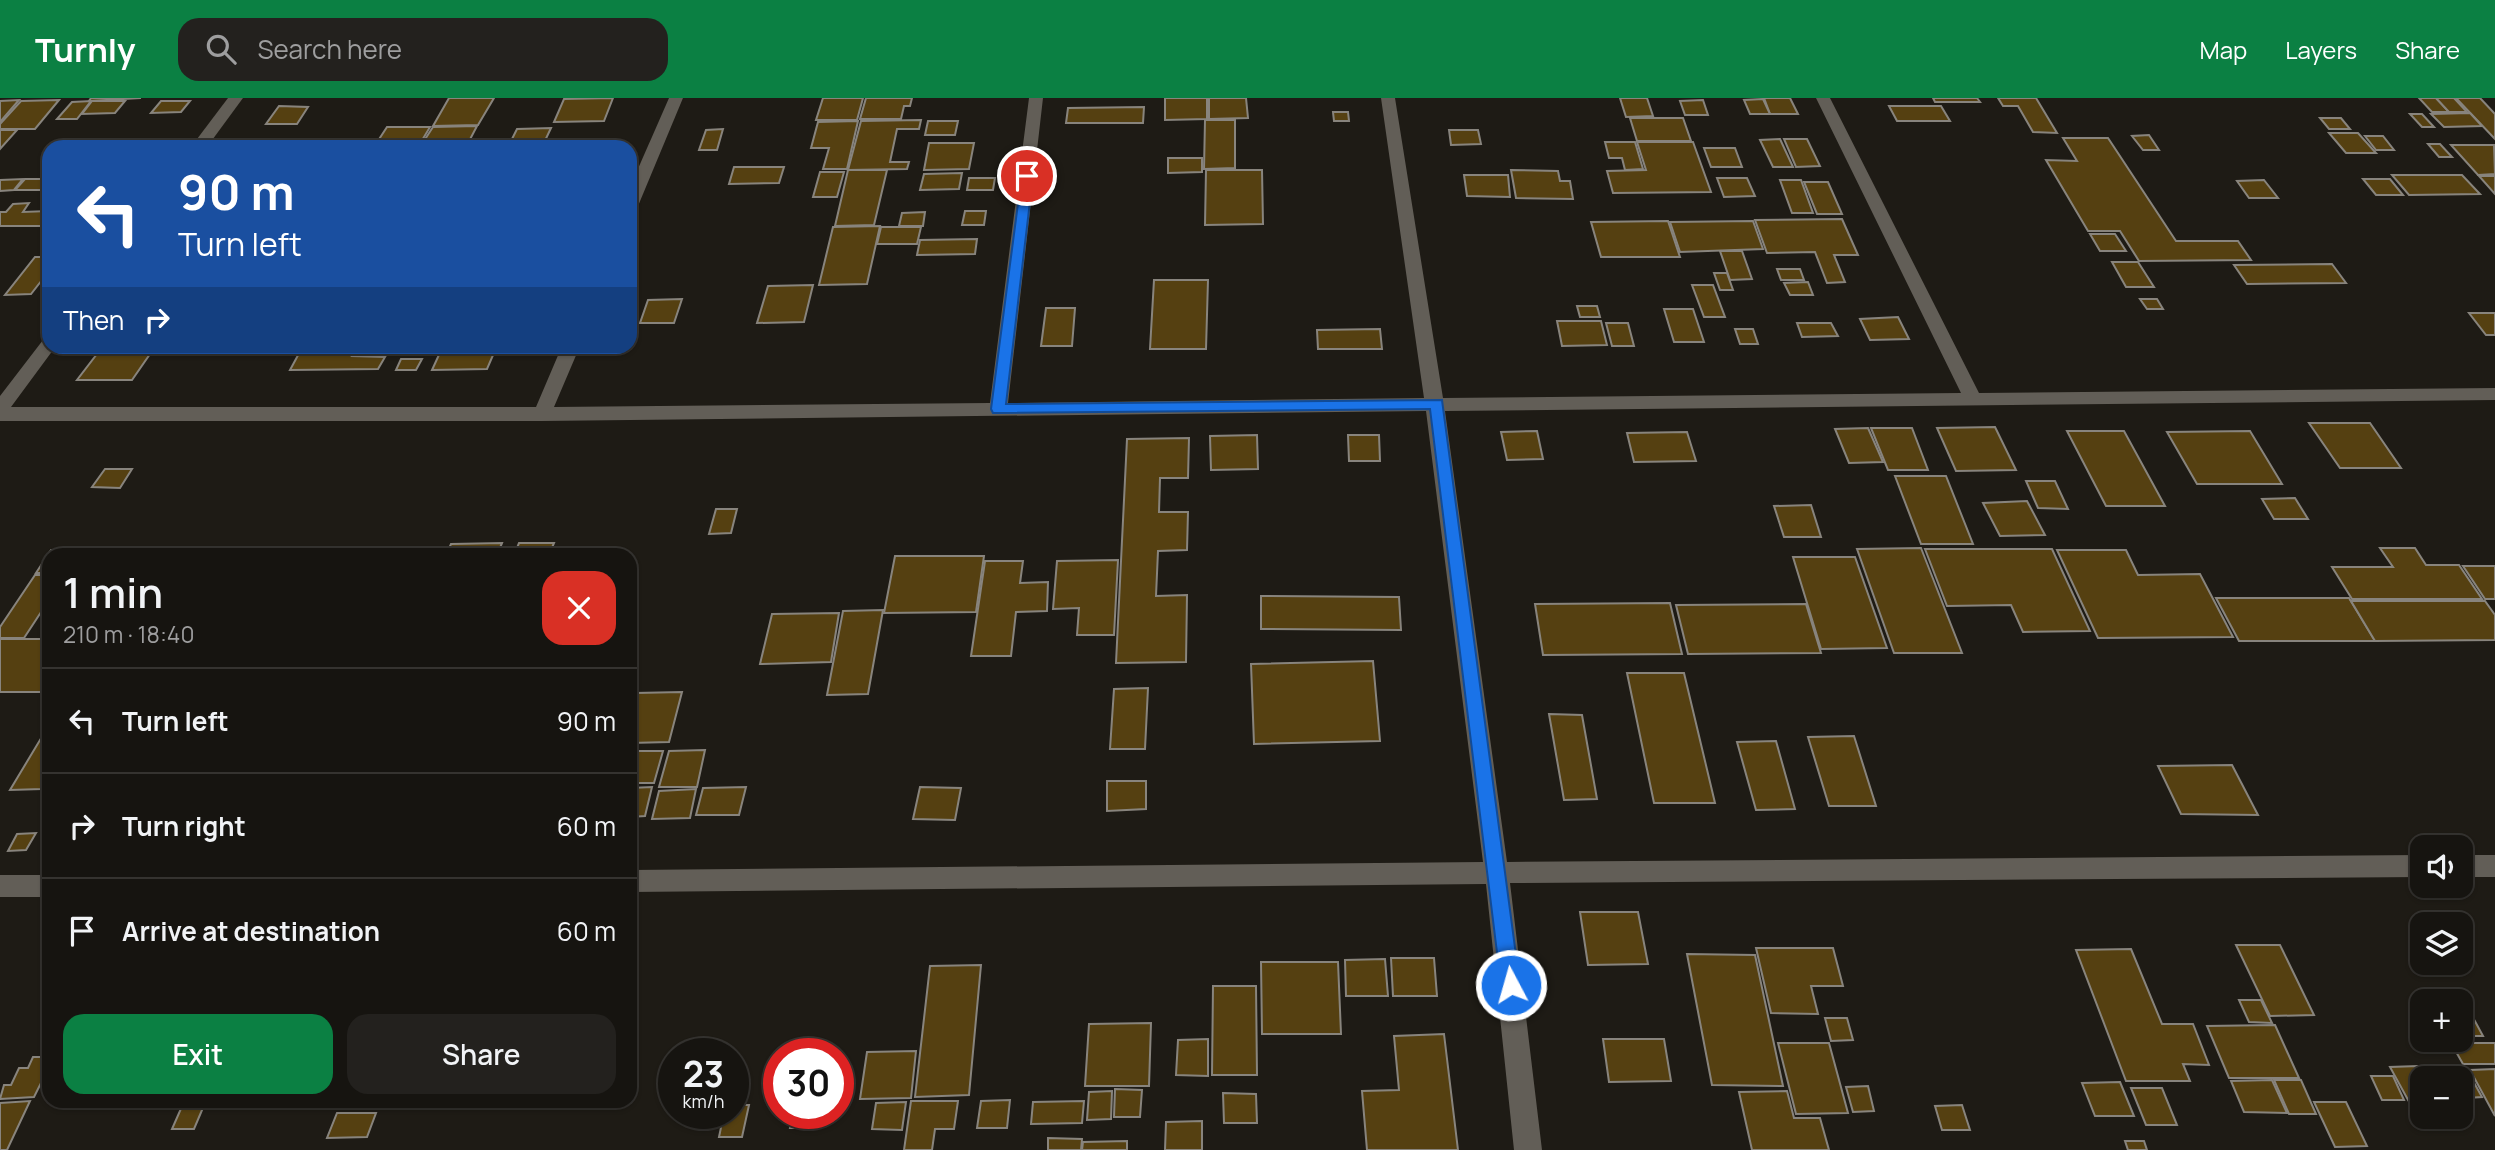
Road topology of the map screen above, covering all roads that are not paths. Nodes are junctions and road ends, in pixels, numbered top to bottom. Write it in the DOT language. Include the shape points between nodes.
graph roads {
  1 [pos="236,98"];
  2 [pos="676,98"];
  3 [pos="1036,98"];
  4 [pos="1388,98"];
  5 [pos="1823,98"];
  6 [pos="204,140"];
  7 [pos="637,190"];
  8 [pos="42,353"];
  9 [pos="567,354"];
  10 [pos="2495,394"];
  11 [pos="1973,399"];
  12 [pos="1437,404"];
  13 [pos="0,409"];
  14 [pos="998,409"];
  15 [pos="0,414"];
  16 [pos="542,414"];
  17 [pos="2410,866"];
  18 [pos="2473,866"];
  19 [pos="2495,866"];
  20 [pos="1499,875"];
  21 [pos="637,881"];
  22 [pos="0,886"];
  23 [pos="42,886"];
  24 [pos="1528,1150"];
  1 -- 6 [label="street"];
  2 -- 7 [label="street"];
  3 -- 14 [label="street"];
  4 -- 12 [label="street"];
  5 -- 11 [label="street"];
  8 -- 13 [label="street"];
  9 -- 16 [label="street"];
  10 -- 11 [label="street"];
  11 -- 12 [label="street"];
  12 -- 14 [label="street"];
  12 -- 20 [label="street"];
  14 -- 16 [label="street"];
  15 -- 16 [label="street"];
  17 -- 20 [label="street"];
  18 -- 19 [label="street"];
  20 -- 21 [label="street"];
  20 -- 24 [label="street"];
  22 -- 23 [label="street"];
}
